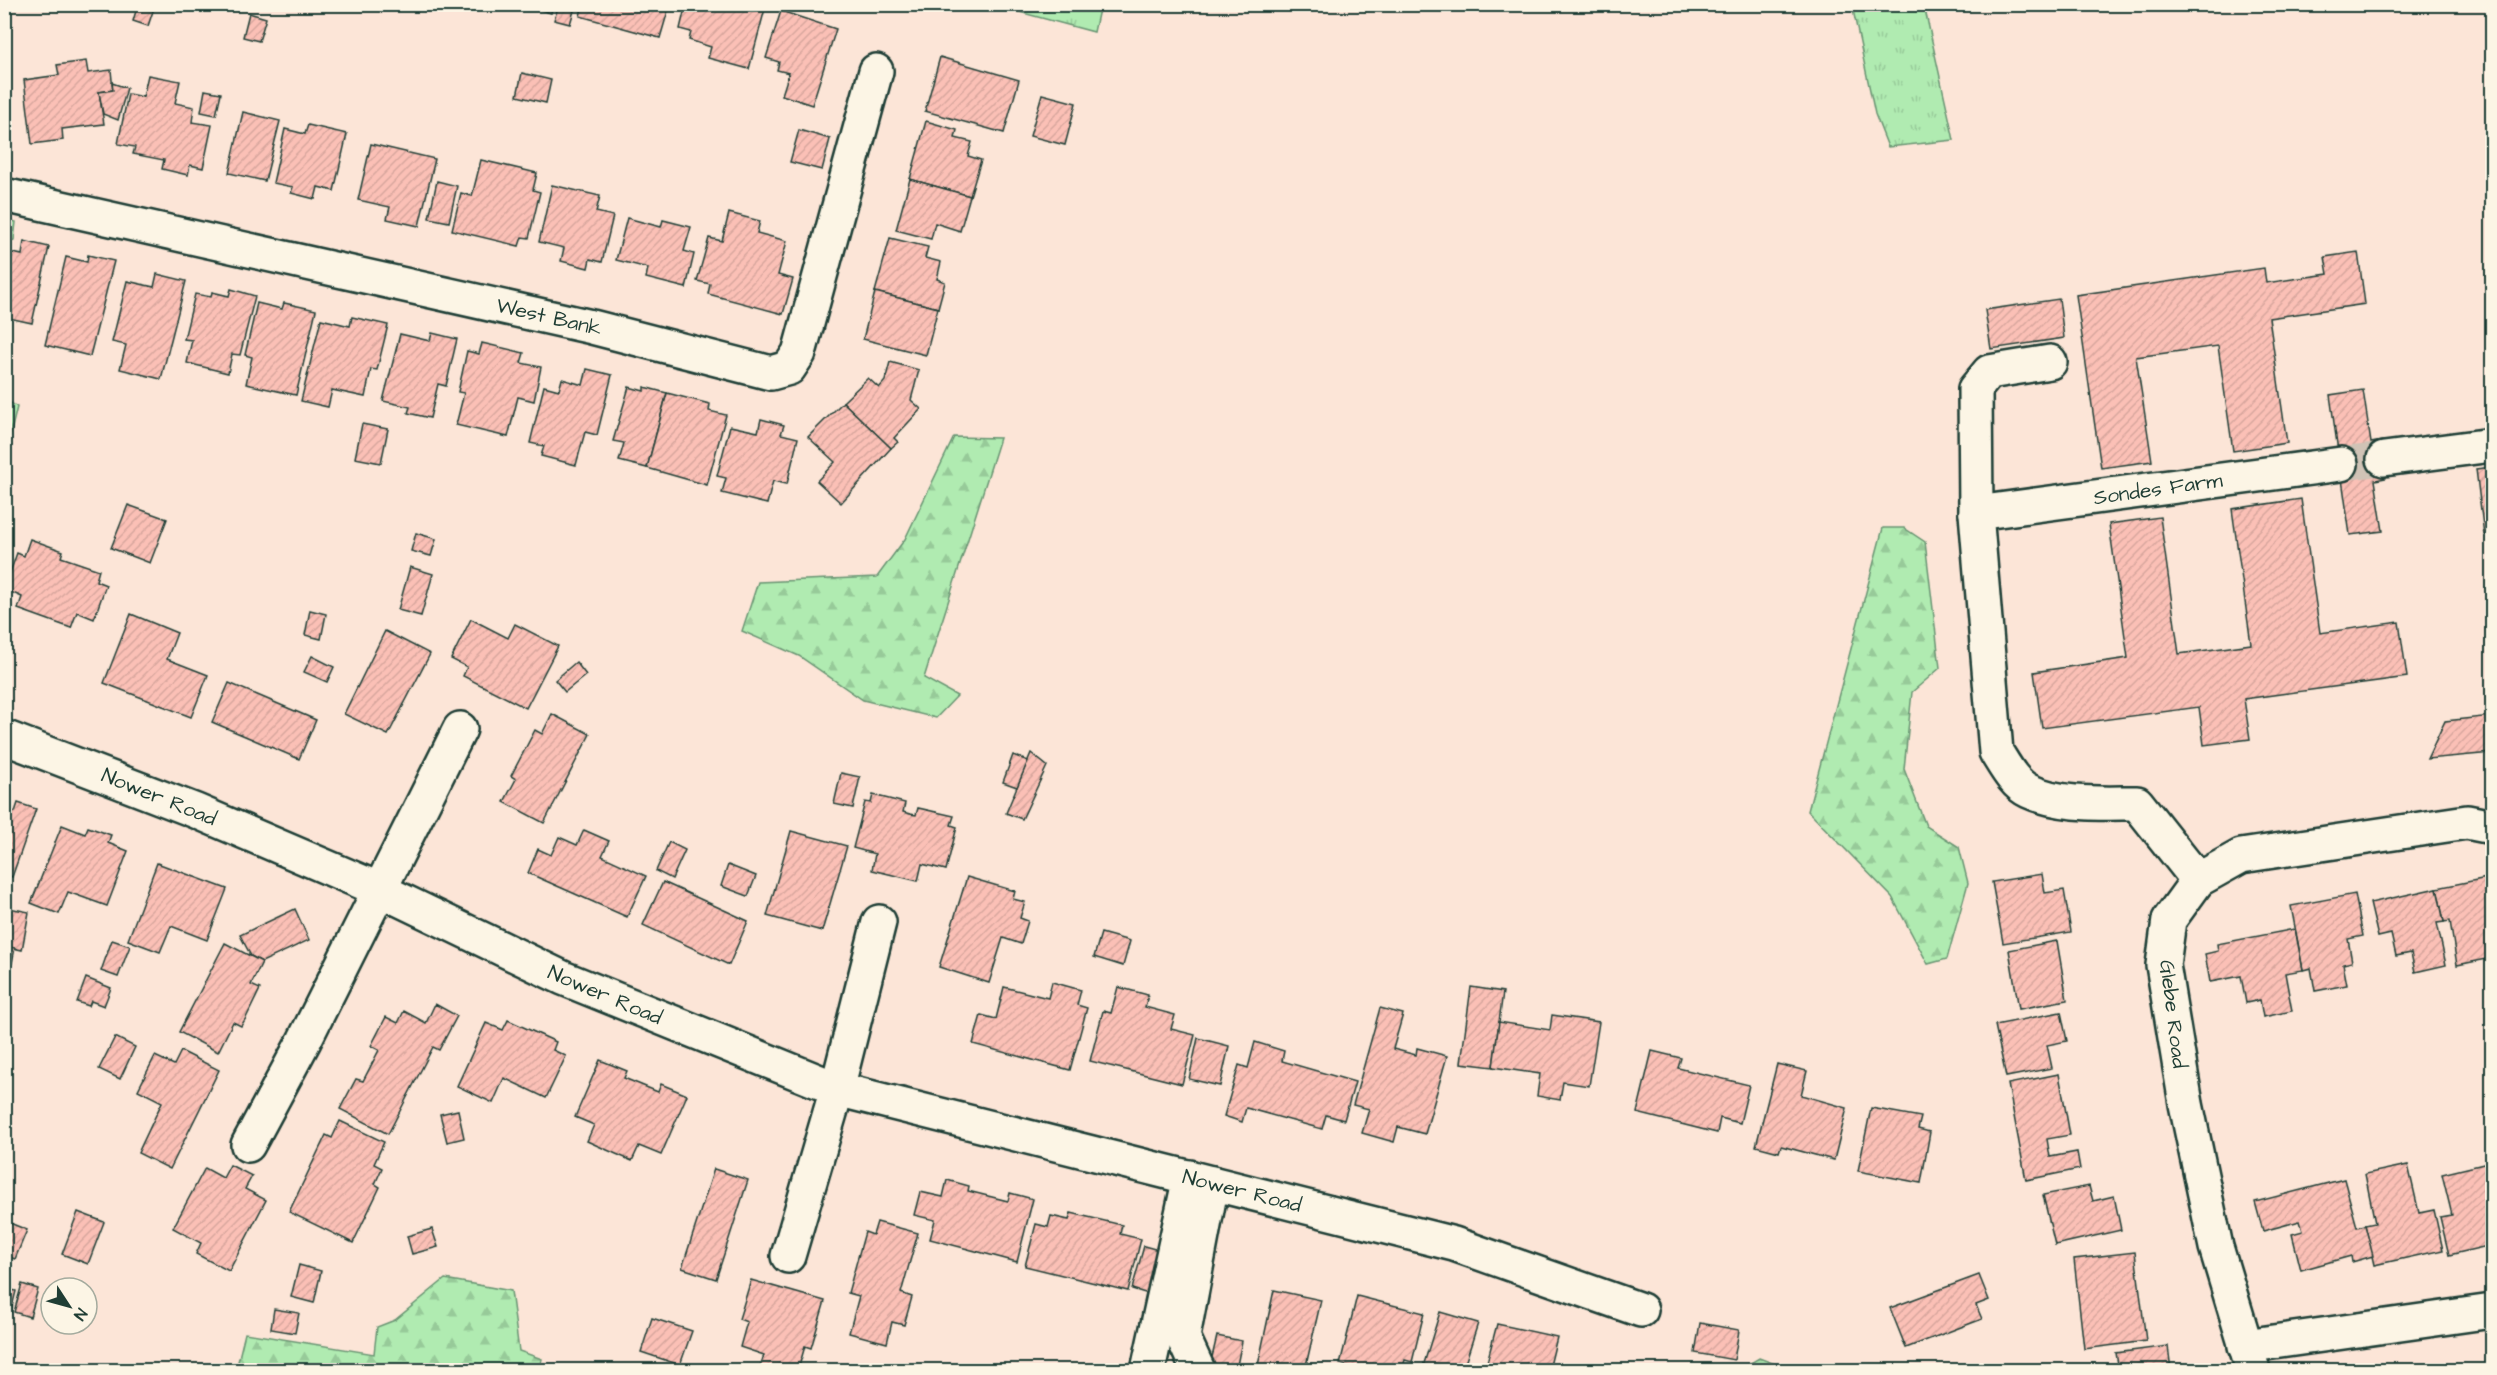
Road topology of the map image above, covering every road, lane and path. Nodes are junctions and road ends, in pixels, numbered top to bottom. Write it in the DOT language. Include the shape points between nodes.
graph roads {
  1 [pos="876,71"];
  2 [pos="4,195"];
  3 [pos="2050,362"];
  4 [pos="2493,444"];
  5 [pos="2384,459"];
  6 [pos="2340,464"];
  7 [pos="1976,513"];
  8 [pos="460,729"];
  9 [pos="4,737"];
  10 [pos="2493,827"];
  11 [pos="2198,880"];
  12 [pos="378,889"];
  13 [pos="879,922"];
  14 [pos="837,1089"];
  15 [pos="248,1145"];
  16 [pos="1201,1180"];
  17 [pos="788,1256"];
  18 [pos="1641,1310"];
  19 [pos="2493,1311"];
  20 [pos="2249,1358"];
  21 [pos="1148,1371"];
  22 [pos="1198,1371"];
  1 -- 2 [label="street, West Bank" via="799,353 789,368 771,373 592,327"];
  3 -- 7 [label="street" via="1989,372 1975,388"];
  4 -- 5 [label="street"];
  6 -- 7 [label="street, Sondes Farm"];
  7 -- 11 [label="street" via="1996,752 2028,791 2066,800 2137,803"];
  8 -- 12 [label="street"];
  9 -- 12 [label="street, Nower Road" via="196,811"];
  10 -- 11 [label="street, Glebe Road" via="2467,822 2241,856"];
  11 -- 20 [label="street, Glebe Road" via="2169,920 2163,965 2213,1236"];
  12 -- 14 [label="street, Nower Road" via="563,978"];
  12 -- 15 [label="street"];
  13 -- 14 [label="street"];
  14 -- 16 [label="street, Nower Road"];
  14 -- 17 [label="street"];
  16 -- 18 [label="street, Nower Road" via="1454,1244"];
  16 -- 21 [label="street"];
  16 -- 22 [label="street" via="1183,1336"];
  19 -- 20 [label="street, Glebe Road"];
}
